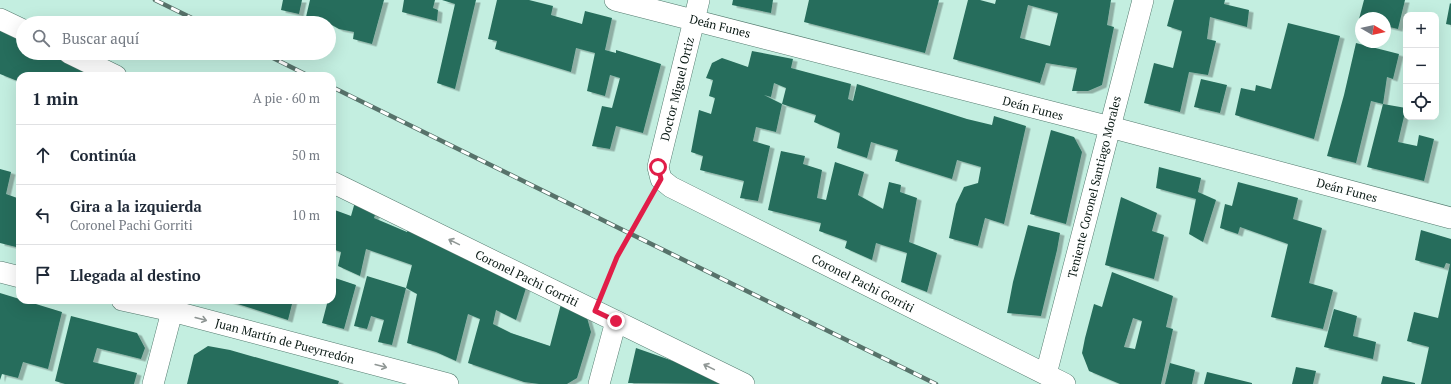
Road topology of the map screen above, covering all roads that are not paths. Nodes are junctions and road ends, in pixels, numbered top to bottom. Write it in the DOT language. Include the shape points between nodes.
graph roads {
  1 [pos="615,0"];
  2 [pos="1143,0"];
  3 [pos="696,10"];
  4 [pos="0,19"];
  5 [pos="16,27"];
  6 [pos="83,60"];
  7 [pos="108,72"];
  8 [pos="1110,128"];
  9 [pos="661,179"];
  10 [pos="336,184"];
  11 [pos="1451,218"];
  12 [pos="0,272"];
  13 [pos="16,276"];
  14 [pos="157,304"];
  15 [pos="174,306"];
  16 [pos="616,321"];
  17 [pos="1046,374"];
  18 [pos="154,384"];
  19 [pos="448,384"];
  20 [pos="599,384"];
  21 [pos="744,384"];
  22 [pos="1066,384"];
  1 -- 3 [label="street, Deán Funes"];
  2 -- 8 [label="street, Teniente Coronel Santiago Morales"];
  3 -- 8 [label="street, Deán Funes"];
  3 -- 9 [label="street, Doctor Miguel Ortiz" via="658,167"];
  4 -- 5 [label="street"];
  6 -- 7 [label="street"];
  8 -- 11 [label="street, Deán Funes"];
  8 -- 17 [label="street, Teniente Coronel Santiago Morales"];
  9 -- 17 [label="street, Coronel Pachi Gorriti" via="671,187"];
  16 -- 10 [label="street, Coronel Pachi Gorriti, one-way"];
  12 -- 13 [label="street"];
  14 -- 15 [label="street, Juan Martín de Pueyrredón"];
  15 -- 18 [label="street"];
  15 -- 19 [label="street, Juan Martín de Pueyrredón, one-way"];
  16 -- 20 [label="street"];
  21 -- 16 [label="street, Coronel Pachi Gorriti, one-way"];
  17 -- 22 [label="street, Coronel Pachi Gorriti"];
}
